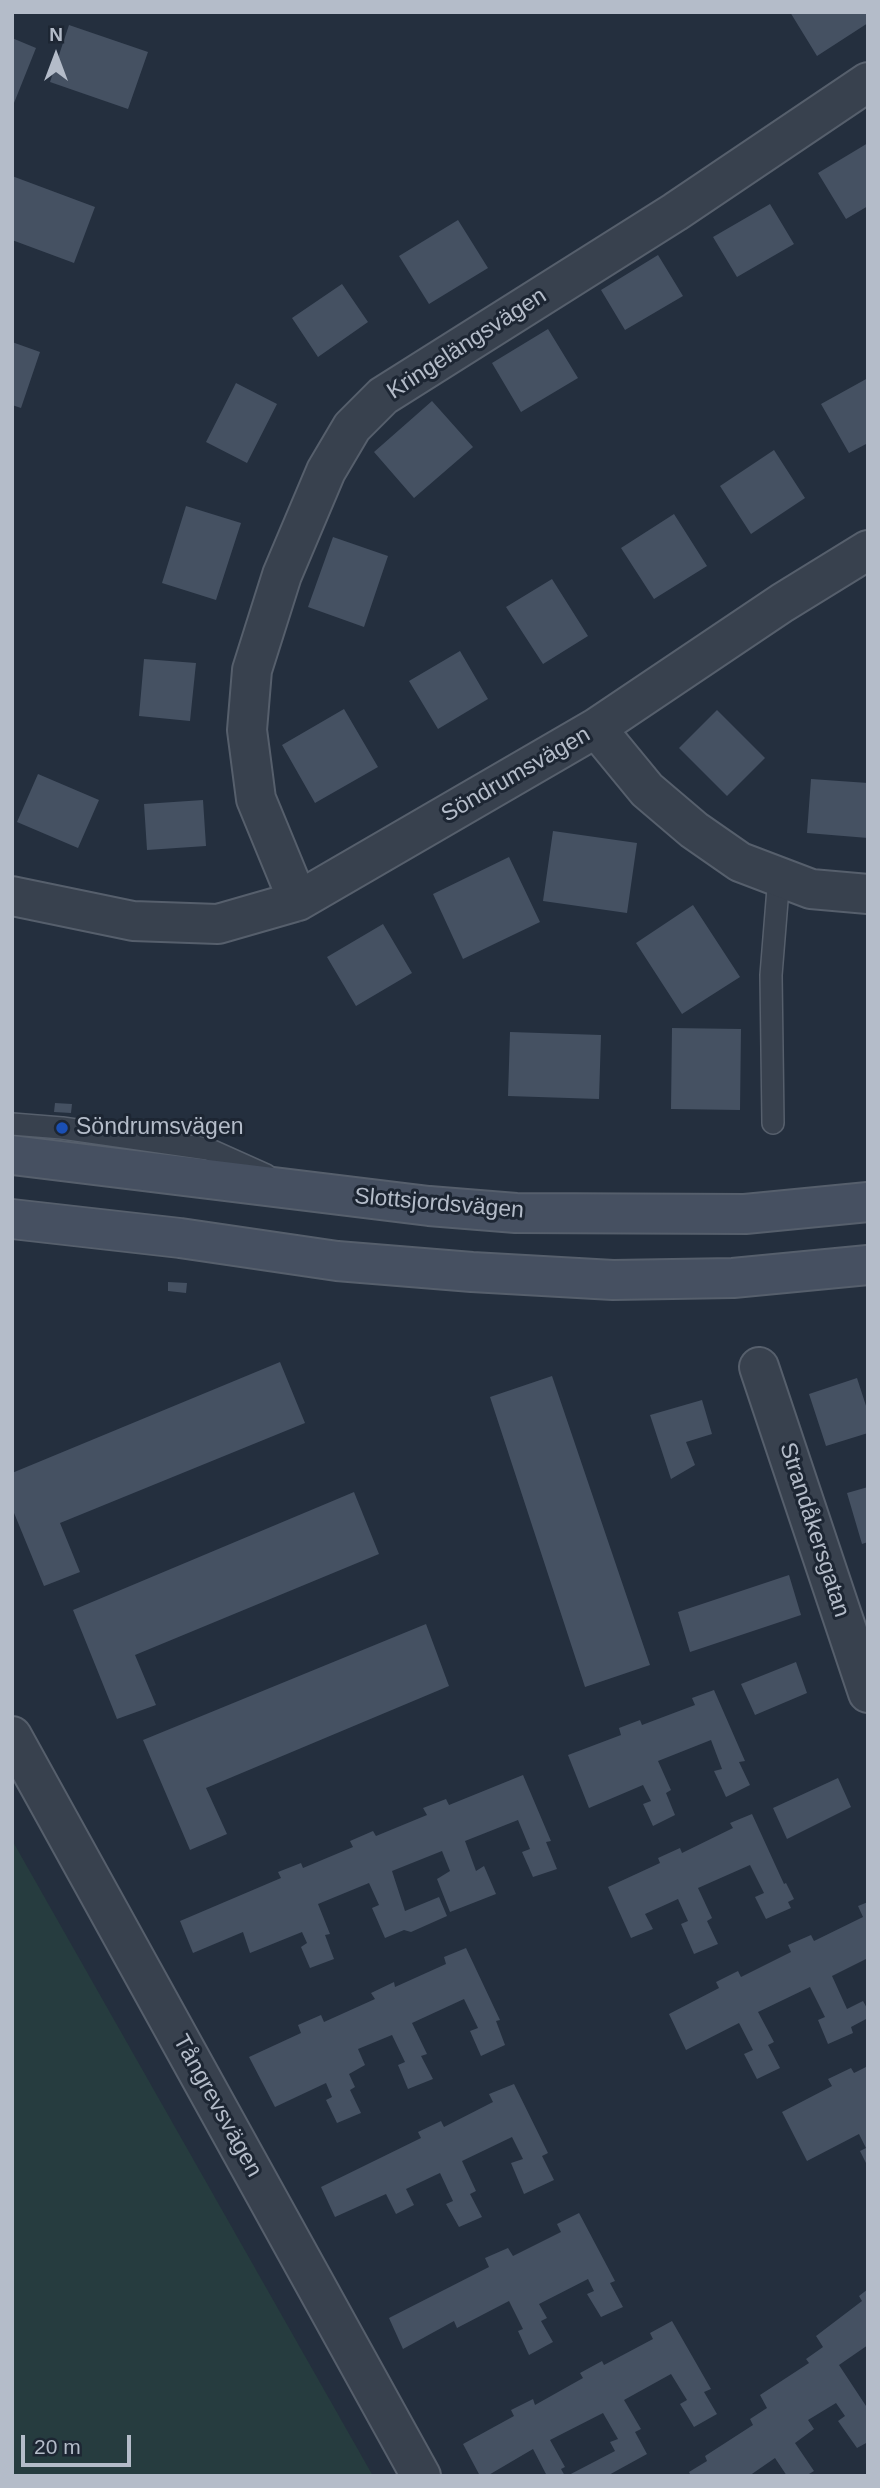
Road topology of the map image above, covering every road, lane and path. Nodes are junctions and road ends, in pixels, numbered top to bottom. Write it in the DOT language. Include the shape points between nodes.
graph roads {
  1 [pos="868,82"];
  2 [pos="868,550"];
  3 [pos="596,728"];
  4 [pos="779,876"];
  5 [pos="868,894"];
  6 [pos="12,896"];
  7 [pos="298,901"];
  8 [pos="773,1123"];
  9 [pos="12,1124"];
  10 [pos="12,1154"];
  11 [pos="299,1190"];
  12 [pos="868,1202"];
  13 [pos="12,1219"];
  14 [pos="868,1265"];
  15 [pos="759,1367"];
  16 [pos="868,1693"];
  17 [pos="12,1736"];
  18 [pos="421,2476"];
  1 -- 7 [label="street, Kringelängsvägen" via="675,212 383,396 352,427 326,471 282,575 252,670 247,730 256,799"];
  2 -- 3 [label="street, Söndrumsvägen"];
  3 -- 4 [label="street" via="647,790 694,830 740,862"];
  3 -- 7 [label="street, Söndrumsvägen"];
  4 -- 5 [label="street" via="811,889"];
  4 -- 8 [label="lane" via="771,975"];
  6 -- 7 [label="street, Söndrumsvägen" via="133,921 218,924"];
  9 -- 11 [label="lane" via="208,1149"];
  10 -- 11 [label="main road, Slottsjordsvägen"];
  11 -- 12 [label="main road, Slottsjordsvägen" via="516,1213 746,1214"];
  13 -- 14 [label="main road" via="337,1261 612,1280 706,1278"];
  15 -- 16 [label="street, Strandåkersgatan"];
  17 -- 18 [label="street, Tångrevsvägen"];
}
